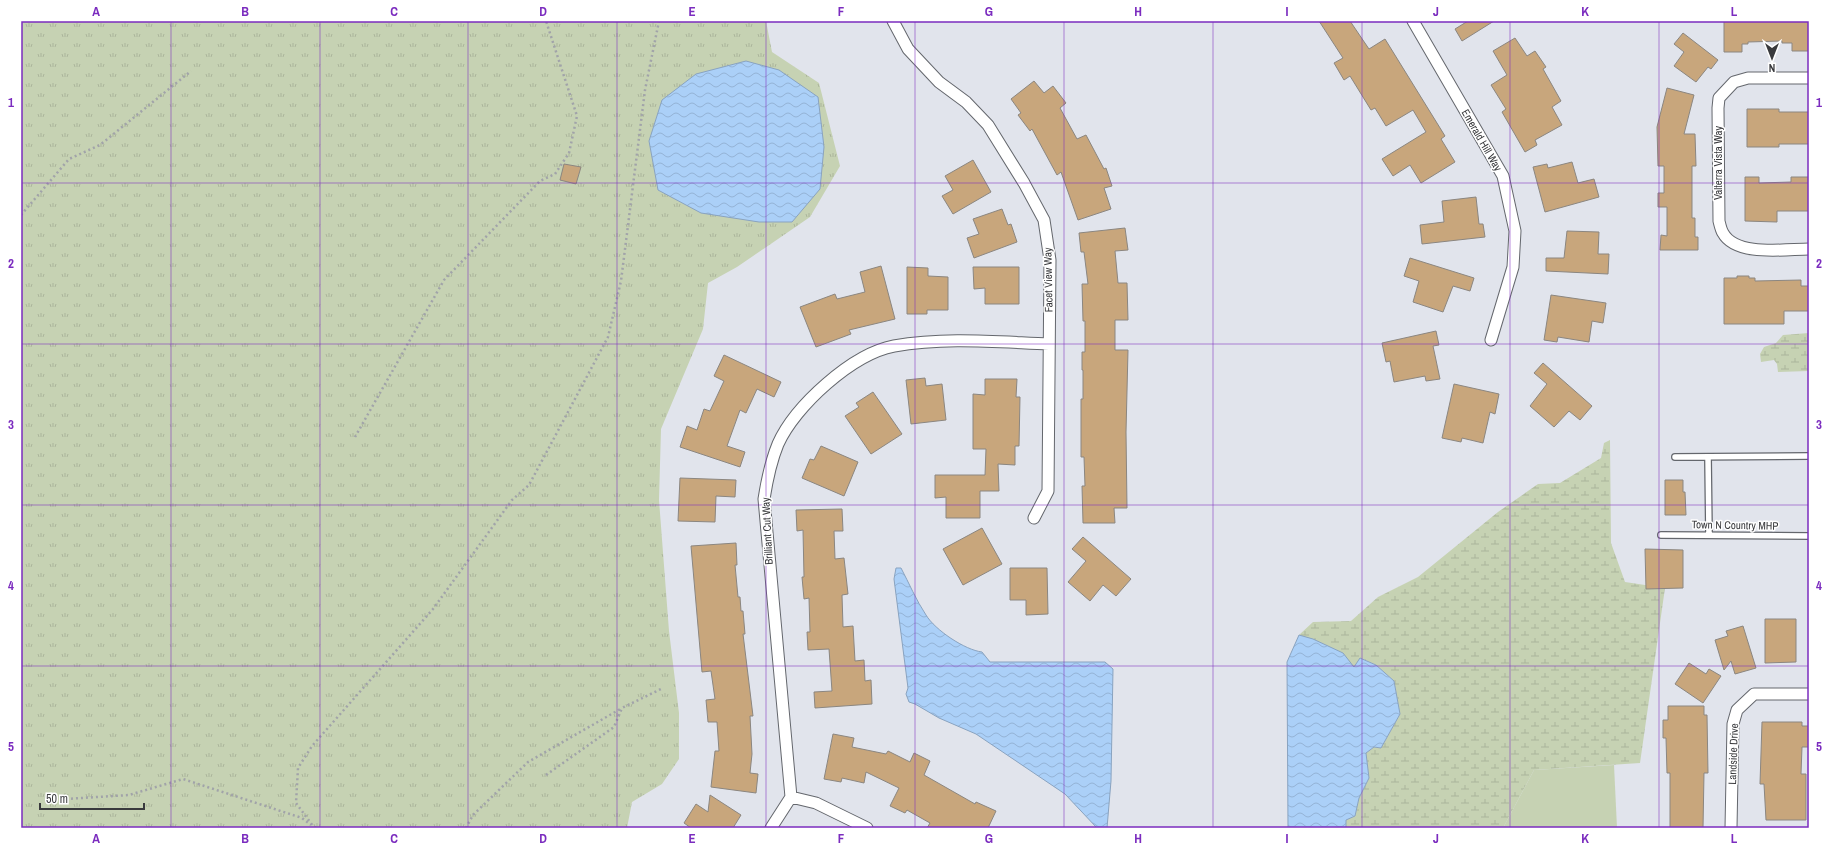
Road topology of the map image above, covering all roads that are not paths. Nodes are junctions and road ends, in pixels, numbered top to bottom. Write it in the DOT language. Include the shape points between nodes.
graph roads {
  1 [pos="893,21"];
  2 [pos="1413,21"];
  3 [pos="1809,78"];
  4 [pos="1809,249"];
  5 [pos="1491,340"];
  6 [pos="1048,344"];
  7 [pos="1809,456"];
  8 [pos="1675,457"];
  9 [pos="1708,457"];
  10 [pos="1034,518"];
  11 [pos="1661,535"];
  12 [pos="1709,535"];
  13 [pos="1809,536"];
  14 [pos="1809,694"];
  15 [pos="791,797"];
  16 [pos="771,828"];
  17 [pos="867,828"];
  18 [pos="1732,828"];
  1 -- 6 [label="street, Facet View Way" via="908,49 938,82 966,102 988,125 1044,220 1050,260"];
  2 -- 5 [label="street, Emerald Hill Way" via="1503,176 1514,231 1513,266"];
  3 -- 4 [label="street, Valterra Vista Way" via="1748,78 1734,82 1719,98 1718,116 1719,221 1723,234 1733,244 1758,250"];
  6 -- 10 [label="street, Facet View Way" via="1048,492"];
  6 -- 15 [label="street, Brilliant Cut Way" via="936,340 892,346 870,355 830,380 792,420 779,443 770,468 764,499"];
  7 -- 9 [label="lane"];
  8 -- 9 [label="lane"];
  9 -- 12 [label="lane"];
  11 -- 12 [label="lane, Town N Country MHP"];
  12 -- 13 [label="lane, Town N Country MHP"];
  14 -- 18 [label="street, Landside Drive" via="1754,694 1736,710 1733,724"];
  15 -- 16 [label="street"];
  15 -- 17 [label="street" via="816,803"];
}
